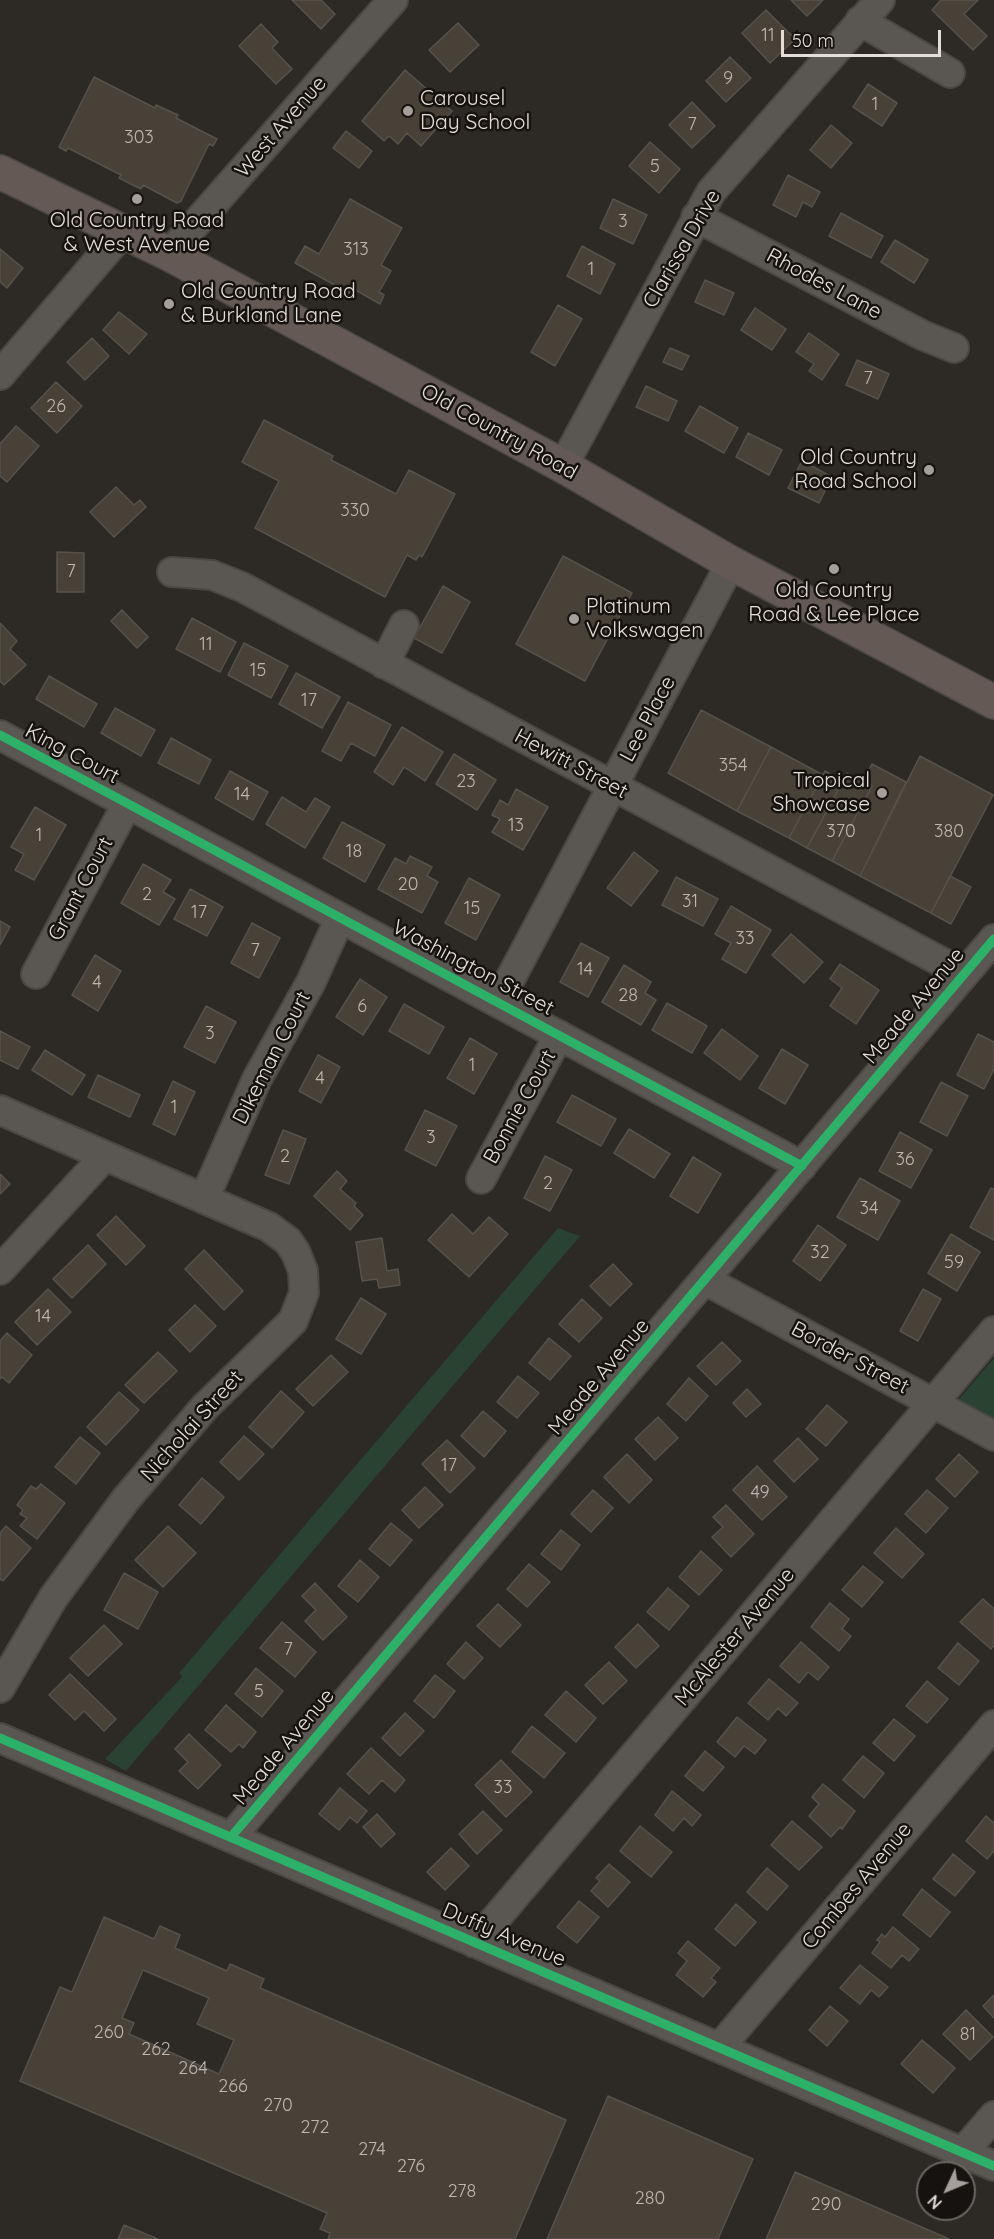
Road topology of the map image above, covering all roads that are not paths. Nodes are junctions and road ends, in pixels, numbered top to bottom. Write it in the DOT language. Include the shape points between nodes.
graph roads {
  1 [pos="393,0"];
  2 [pos="880,0"];
  3 [pos="861,21"];
  4 [pos="950,73"];
  5 [pos="0,172"];
  6 [pos="696,217"];
  7 [pos="123,232"];
  8 [pos="169,254"];
  9 [pos="954,348"];
  10 [pos="0,375"];
  11 [pos="563,466"];
  12 [pos="731,562"];
  13 [pos="172,572"];
  14 [pos="404,625"];
  15 [pos="384,664"];
  16 [pos="994,702"];
  17 [pos="0,735"];
  18 [pos="612,786"];
  19 [pos="127,804"];
  20 [pos="340,918"];
  21 [pos="994,939"];
  22 [pos="36,974"];
  23 [pos="964,974"];
  24 [pos="498,1002"];
  25 [pos="559,1035"];
  26 [pos="0,1110"];
  27 [pos="105,1156"];
  28 [pos="801,1166"];
  29 [pos="480,1179"];
  30 [pos="204,1199"];
  31 [pos="0,1270"];
  32 [pos="705,1280"];
  33 [pos="994,1330"];
  34 [pos="934,1403"];
  35 [pos="994,1436"];
  36 [pos="0,1688"];
  37 [pos="994,1725"];
  38 [pos="0,1738"];
  39 [pos="231,1837"];
  40 [pos="476,1943"];
  41 [pos="720,2047"];
  42 [pos="994,2116"];
  43 [pos="963,2152"];
  44 [pos="994,2166"];
  1 -- 8 [label="street, West Avenue"];
  2 -- 3 [label="street, Clarissa Drive"];
  3 -- 4 [label="street"];
  3 -- 6 [label="street, Clarissa Drive" via="711,192"];
  5 -- 7 [label="main road, Old Country Road"];
  6 -- 9 [label="street, Rhodes Lane"];
  6 -- 11 [label="street, Clarissa Drive"];
  7 -- 8 [label="main road, Old Country Road"];
  7 -- 10 [label="street"];
  8 -- 11 [label="main road, Old Country Road"];
  11 -- 12 [label="main road, Old Country Road"];
  12 -- 16 [label="main road, Old Country Road"];
  12 -- 18 [label="street, Lee Place"];
  13 -- 15 [label="street, Hewitt Street" via="194,572 229,580"];
  14 -- 15 [label="street"];
  15 -- 18 [label="street, Hewitt Street"];
  17 -- 19 [label="street, King Court"];
  18 -- 23 [label="street, Hewitt Street"];
  18 -- 24 [label="street, Lee Place"];
  19 -- 20 [label="street, Washington Street"];
  19 -- 22 [label="street, Grant Court"];
  20 -- 24 [label="street, Washington Street"];
  20 -- 30 [label="street, Dikeman Court" via="311,982 257,1079"];
  21 -- 23 [label="street, Meade Avenue"];
  23 -- 28 [label="street, Meade Avenue"];
  24 -- 25 [label="street, Washington Street"];
  25 -- 28 [label="street, Washington Street"];
  25 -- 29 [label="street, Bonnie Court"];
  26 -- 27 [label="street, Nicholai Street"];
  27 -- 30 [label="street, Nicholai Street"];
  27 -- 31 [label="street"];
  28 -- 32 [label="street, Meade Avenue"];
  30 -- 36 [label="street, Nicholai Street" via="269,1227 288,1241 303,1271 304,1293 298,1310 293,1321 204,1408 126,1499 53,1598"];
  32 -- 34 [label="street, Border Street"];
  32 -- 39 [label="street, Meade Avenue"];
  33 -- 34 [label="street, McAlester Avenue"];
  34 -- 35 [label="street, Border Street"];
  34 -- 40 [label="street, McAlester Avenue"];
  37 -- 41 [label="street, Combes Avenue"];
  38 -- 39 [label="street, Duffy Avenue"];
  39 -- 40 [label="street, Duffy Avenue"];
  40 -- 41 [label="street, Duffy Avenue"];
  41 -- 43 [label="street, Duffy Avenue"];
  42 -- 43 [label="street"];
  43 -- 44 [label="street, Duffy Avenue"];
}
